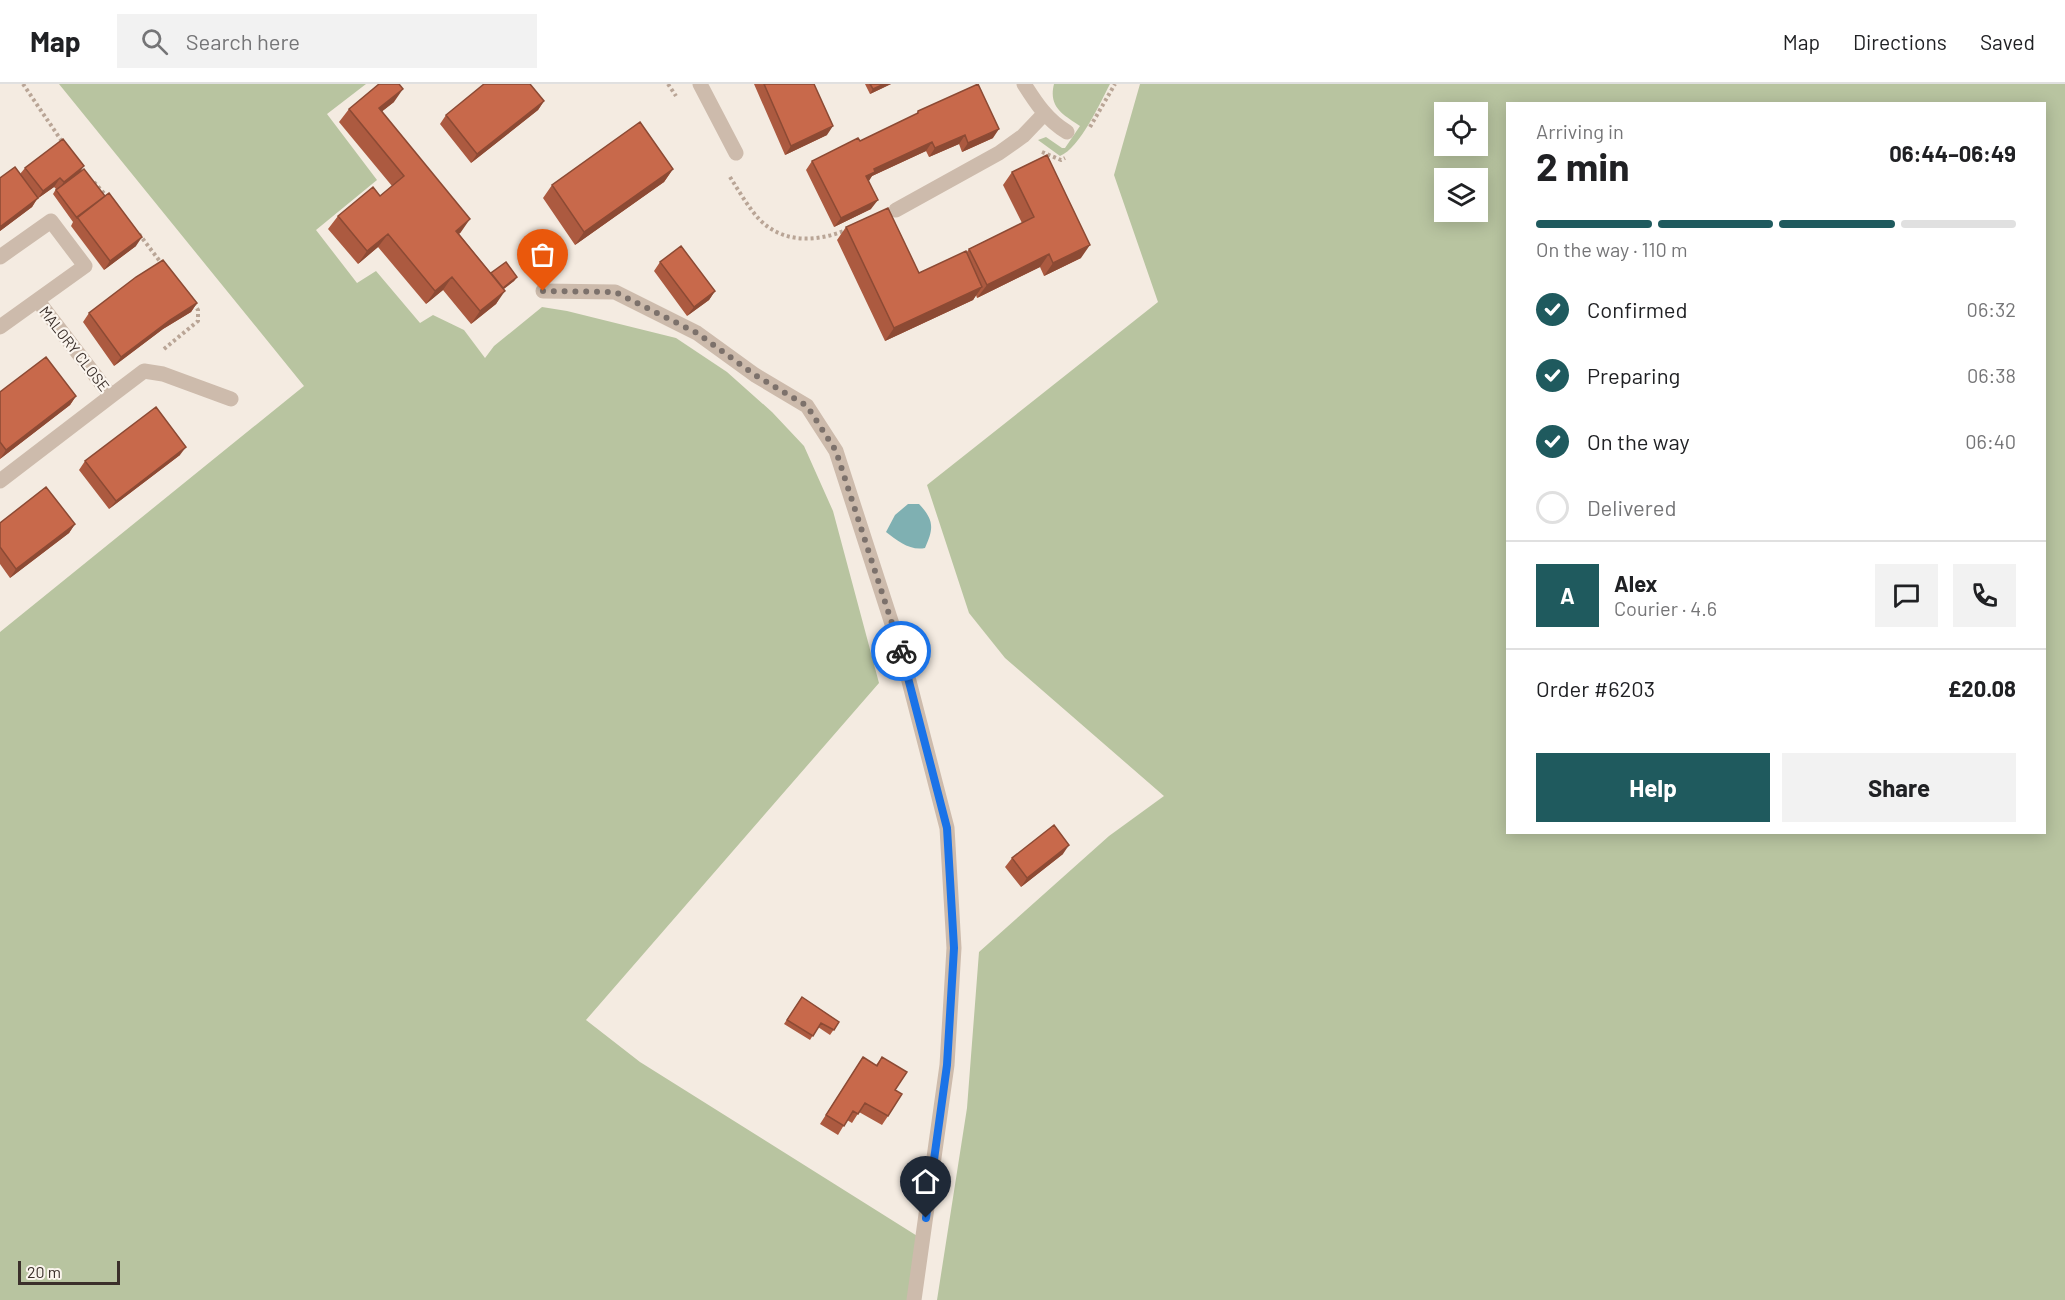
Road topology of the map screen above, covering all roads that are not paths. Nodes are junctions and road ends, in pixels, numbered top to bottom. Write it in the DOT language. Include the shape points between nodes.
graph roads {
  1 [pos="700,84"];
  2 [pos="1024,84"];
  3 [pos="1044,114"];
  4 [pos="1067,132"];
  5 [pos="736,153"];
  6 [pos="896,210"];
  7 [pos="0,257"];
  8 [pos="543,291"];
  9 [pos="38,301"];
  10 [pos="0,327"];
  11 [pos="111,396"];
  12 [pos="231,399"];
  13 [pos="0,481"];
  14 [pos="914,1300"];
  1 -- 5 [label="street"];
  2 -- 3 [label="street"];
  3 -- 4 [label="street"];
  3 -- 6 [label="street" via="999,153"];
  7 -- 9 [label="street, MALORY CLOSE" via="51,221 85,266"];
  8 -- 14 [label="street" via="615,292 697,333 807,406 836,451 903,658 947,828 954,948 947,1065"];
  9 -- 10 [label="street, MALORY CLOSE"];
  9 -- 11 [label="street, MALORY CLOSE"];
  11 -- 12 [label="street, MALORY CLOSE" via="144,371"];
  11 -- 13 [label="street, MALORY CLOSE"];
}
